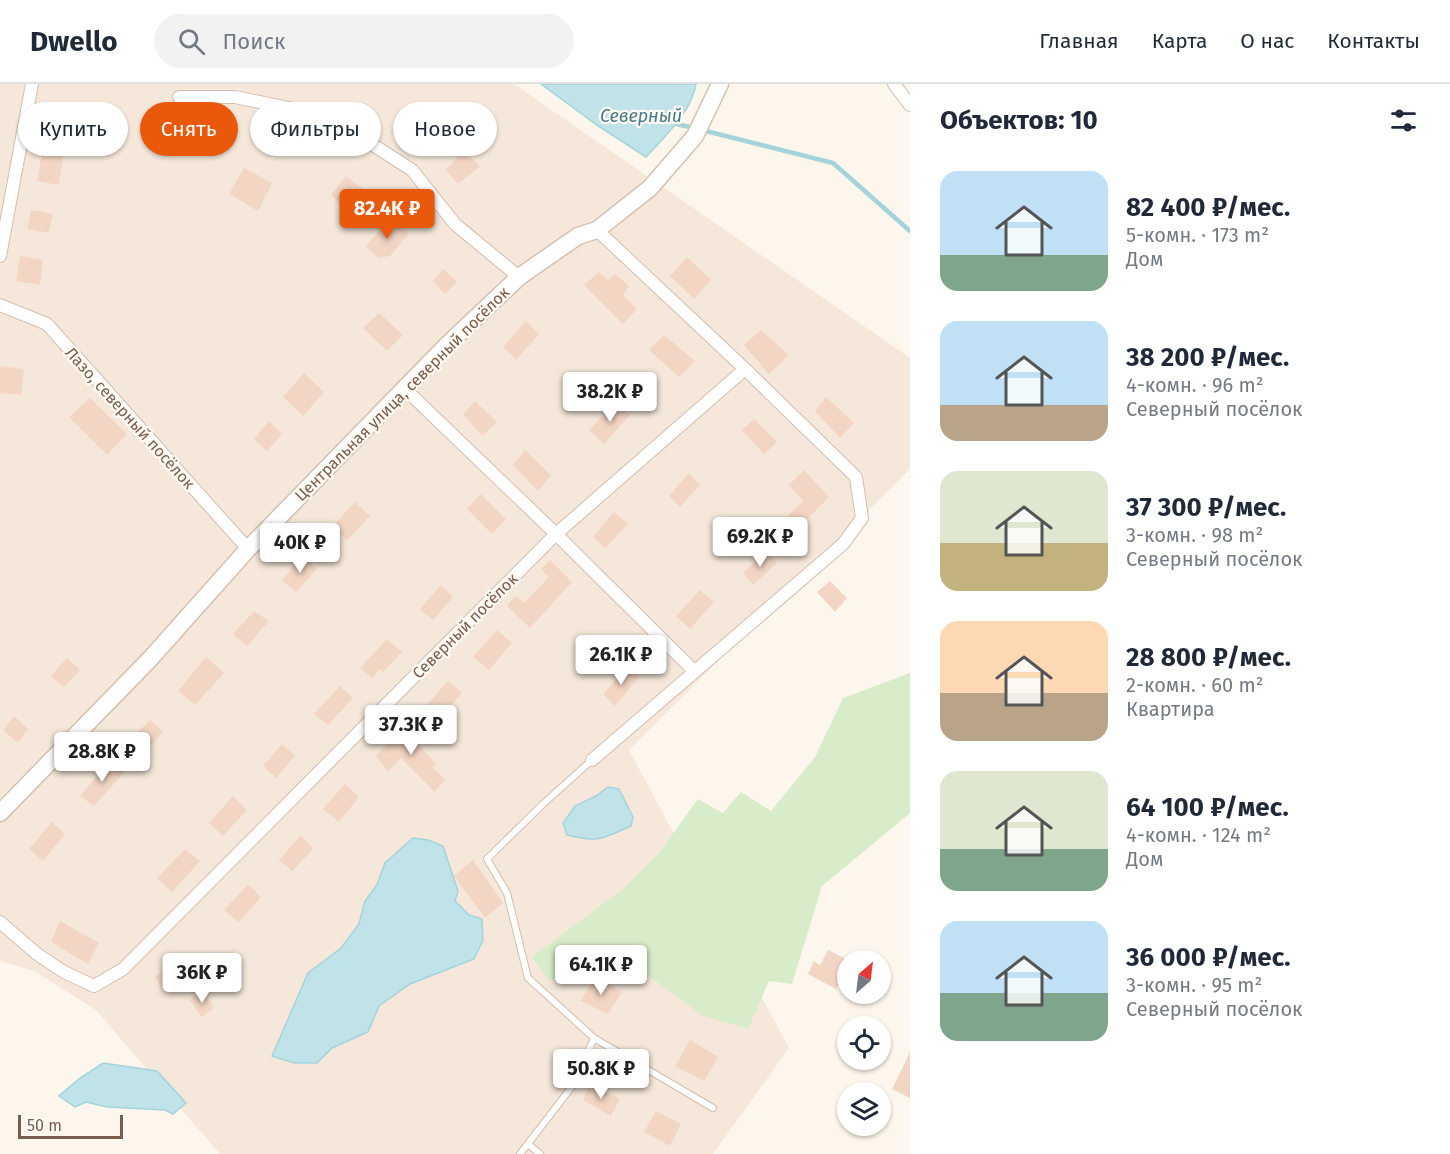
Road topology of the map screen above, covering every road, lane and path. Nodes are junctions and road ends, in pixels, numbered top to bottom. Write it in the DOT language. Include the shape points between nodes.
graph roads {
  1 [pos="32,84"];
  2 [pos="720,84"];
  3 [pos="894,84"];
  4 [pos="179,97"];
  5 [pos="910,105"];
  6 [pos="597,230"];
  7 [pos="0,256"];
  8 [pos="519,277"];
  9 [pos="0,305"];
  10 [pos="745,369"];
  11 [pos="404,388"];
  12 [pos="556,534"];
  13 [pos="248,549"];
  14 [pos="694,670"];
  15 [pos="592,760"];
  16 [pos="0,813"];
  17 [pos="0,922"];
  18 [pos="594,1038"];
  19 [pos="714,1108"];
  20 [pos="528,1144"];
  21 [pos="520,1154"];
  22 [pos="540,1154"];
  1 -- 7 [label="street"];
  2 -- 6 [label="street, Центральная улица, северный посёлок" via="695,136 650,188"];
  3 -- 5 [label="street"];
  4 -- 8 [label="street" via="235,97 308,112 370,143 412,170 455,224"];
  6 -- 8 [label="street, Центральная улица, северный посёлок" via="578,236"];
  6 -- 10 [label="street"];
  8 -- 11 [label="street, Центральная улица, северный посёлок"];
  9 -- 13 [label="street, Лазо, северный посёлок" via="46,324"];
  10 -- 12 [label="street, Северный посёлок"];
  10 -- 14 [label="street" via="856,477 862,518 843,544"];
  11 -- 12 [label="street"];
  11 -- 13 [label="street, Центральная улица, северный посёлок"];
  12 -- 14 [label="street"];
  12 -- 17 [label="street, Северный посёлок" via="123,969 94,986 37,954"];
  13 -- 16 [label="street, Центральная улица, северный посёлок" via="150,658"];
  14 -- 15 [label="street"];
  15 -- 18 [label="lane" via="487,859 507,893 528,978"];
  18 -- 19 [label="lane"];
  18 -- 20 [label="lane" via="574,1084"];
  20 -- 21 [label="lane"];
  20 -- 22 [label="lane"];
}
